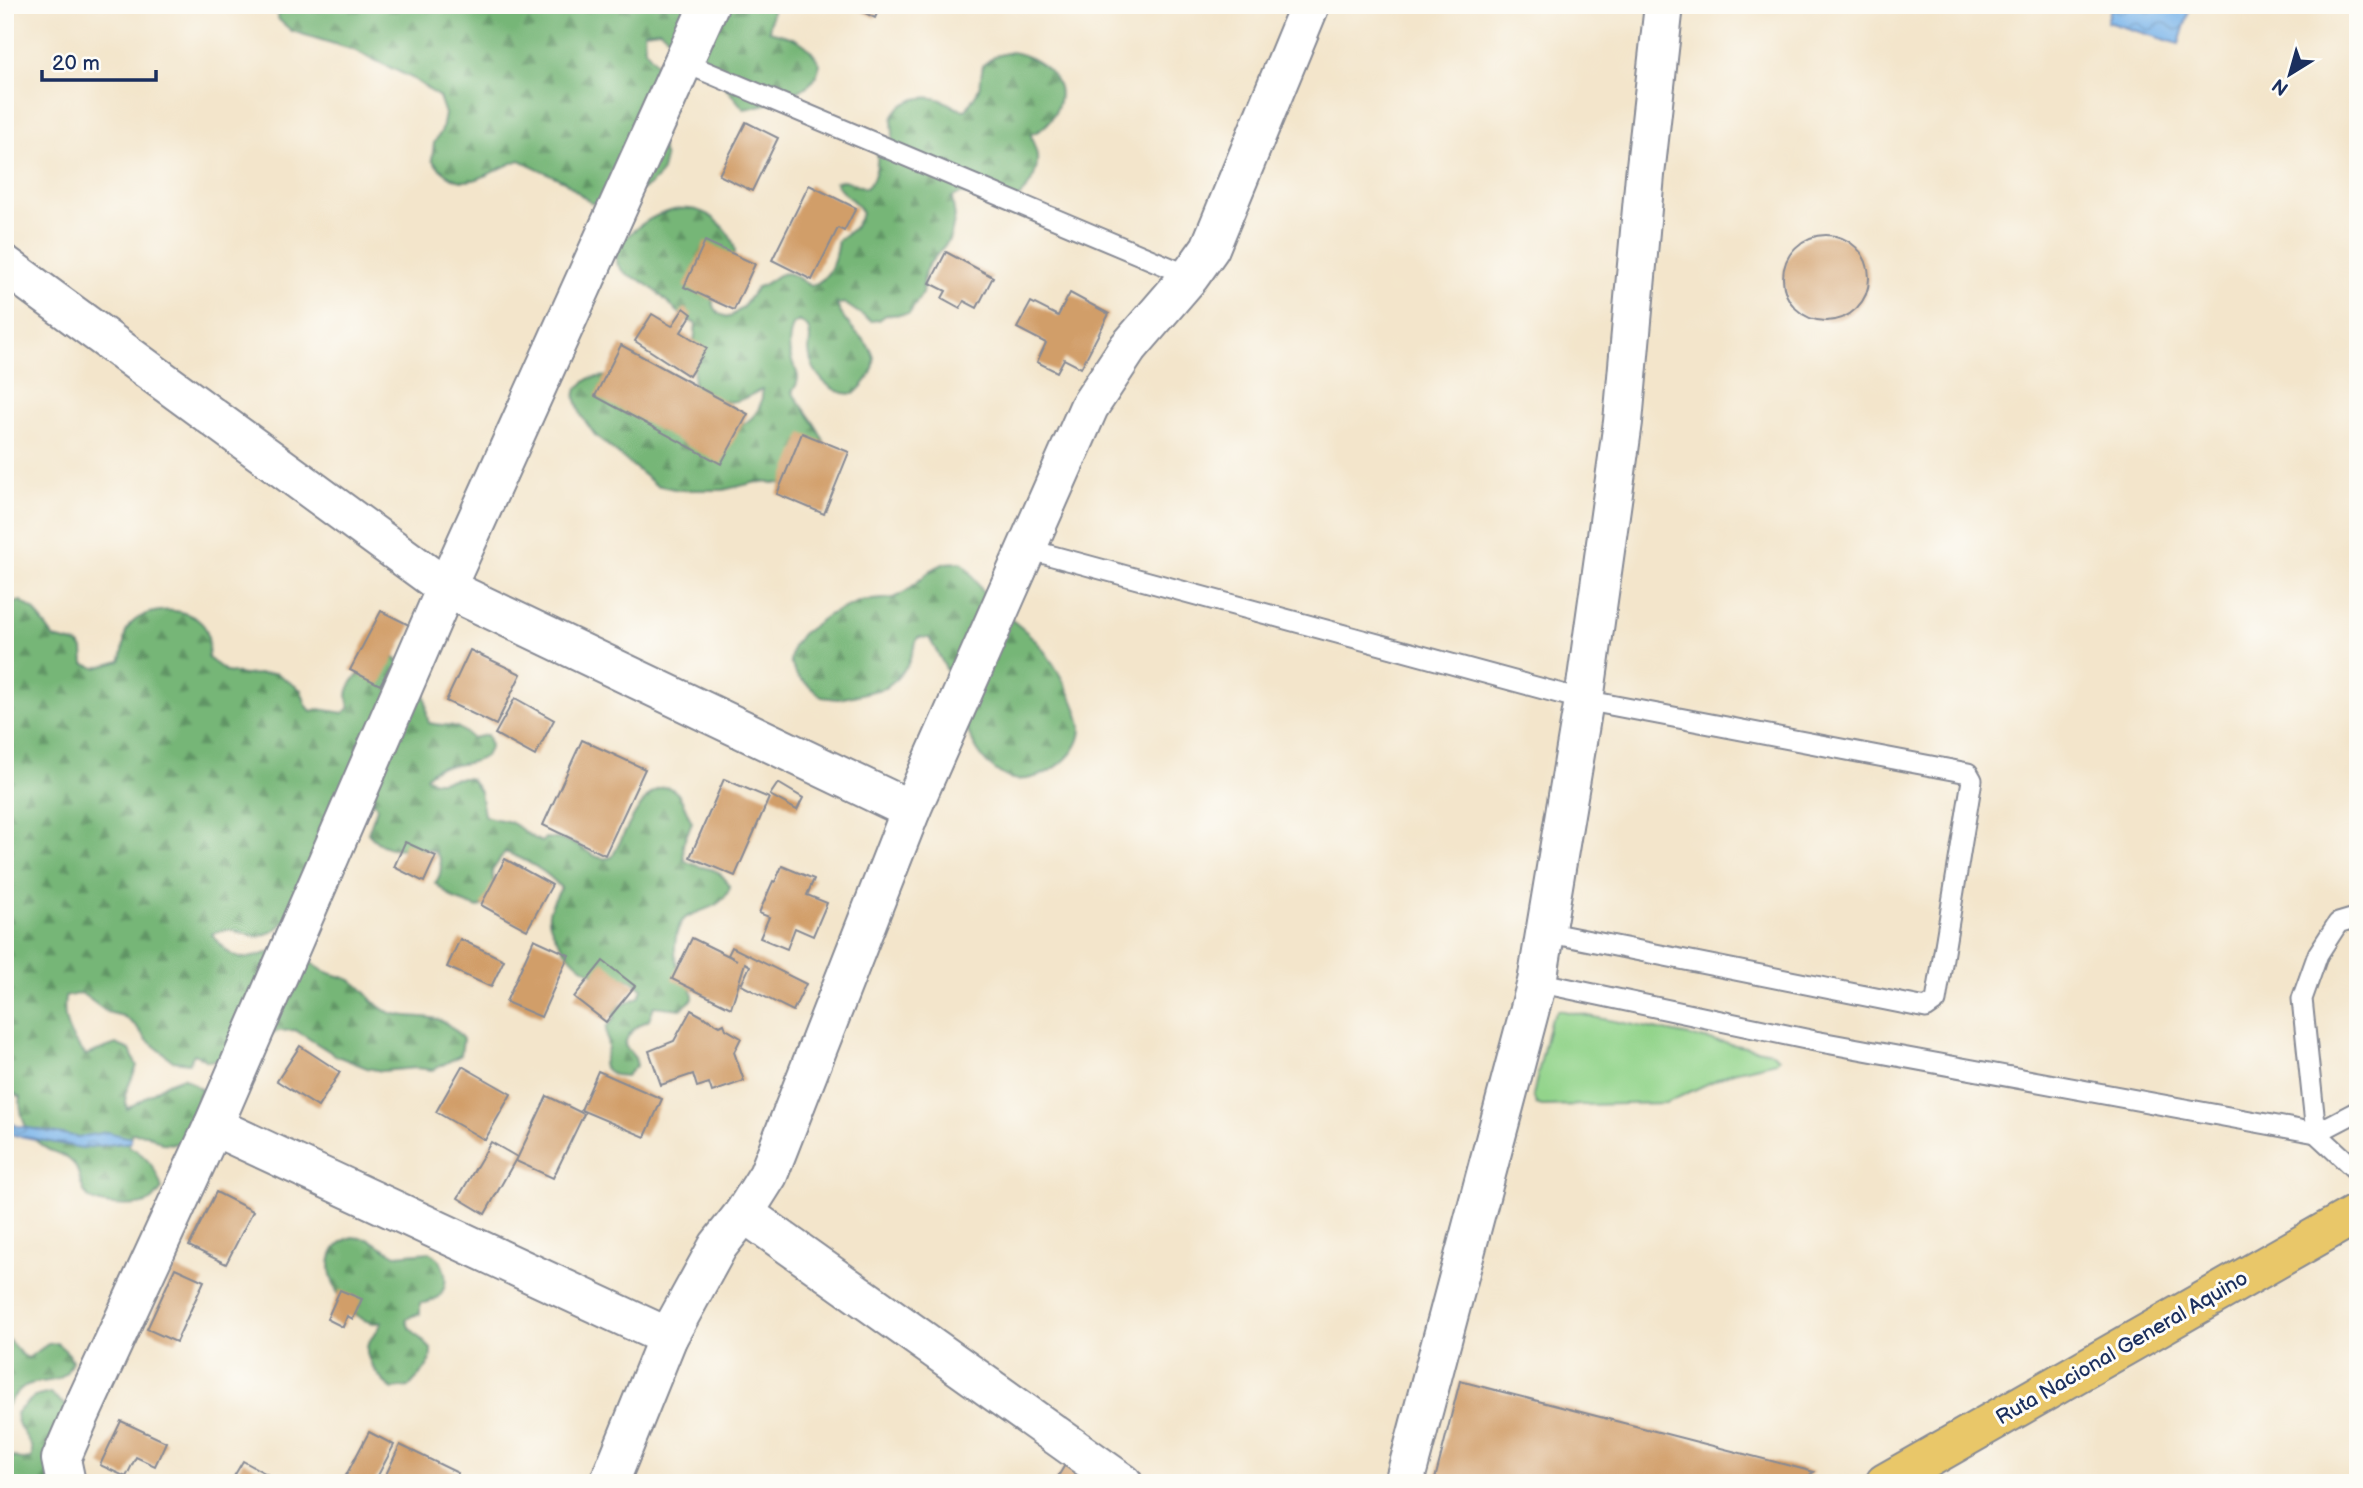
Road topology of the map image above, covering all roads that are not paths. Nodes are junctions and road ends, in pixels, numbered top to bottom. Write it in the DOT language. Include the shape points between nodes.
graph roads {
  1 [pos="709,5"];
  2 [pos="1310,5"];
  3 [pos="1664,5"];
  4 [pos="683,62"];
  5 [pos="5,265"];
  6 [pos="1191,276"];
  7 [pos="1027,549"];
  8 [pos="446,588"];
  9 [pos="1584,700"];
  10 [pos="911,810"];
  11 [pos="2358,917"];
  12 [pos="1545,932"];
  13 [pos="1537,982"];
  14 [pos="2358,1111"];
  15 [pos="213,1126"];
  16 [pos="2316,1133"];
  17 [pos="2358,1172"];
  18 [pos="744,1213"];
  19 [pos="2358,1213"];
  20 [pos="668,1337"];
  21 [pos="66,1483"];
  22 [pos="609,1483"];
  23 [pos="1123,1483"];
  24 [pos="1404,1483"];
  25 [pos="1885,1483"];
  1 -- 4 [label="street"];
  2 -- 6 [label="street" via="1210,248"];
  3 -- 9 [label="street" via="1623,422"];
  4 -- 6 [label="lane"];
  4 -- 8 [label="street"];
  5 -- 8 [label="street"];
  6 -- 7 [label="street" via="1128,348 1089,407"];
  7 -- 9 [label="lane"];
  7 -- 10 [label="street"];
  8 -- 10 [label="street"];
  8 -- 15 [label="street"];
  9 -- 12 [label="street"];
  9 -- 12 [label="lane" via="1969,773 1972,780 1936,1001 1926,1008"];
  10 -- 18 [label="street" via="768,1175"];
  11 -- 16 [label="lane" via="2338,923 2318,954 2302,999"];
  12 -- 13 [label="street"];
  13 -- 16 [label="lane" via="1828,1043"];
  13 -- 24 [label="street"];
  14 -- 16 [label="lane"];
  15 -- 20 [label="street"];
  15 -- 21 [label="street" via="61,1459"];
  16 -- 17 [label="lane"];
  18 -- 20 [label="street" via="718,1246"];
  18 -- 23 [label="street"];
  19 -- 25 [label="highway, Ruta Nacional General Aquino"];
  20 -- 22 [label="street"];
}
